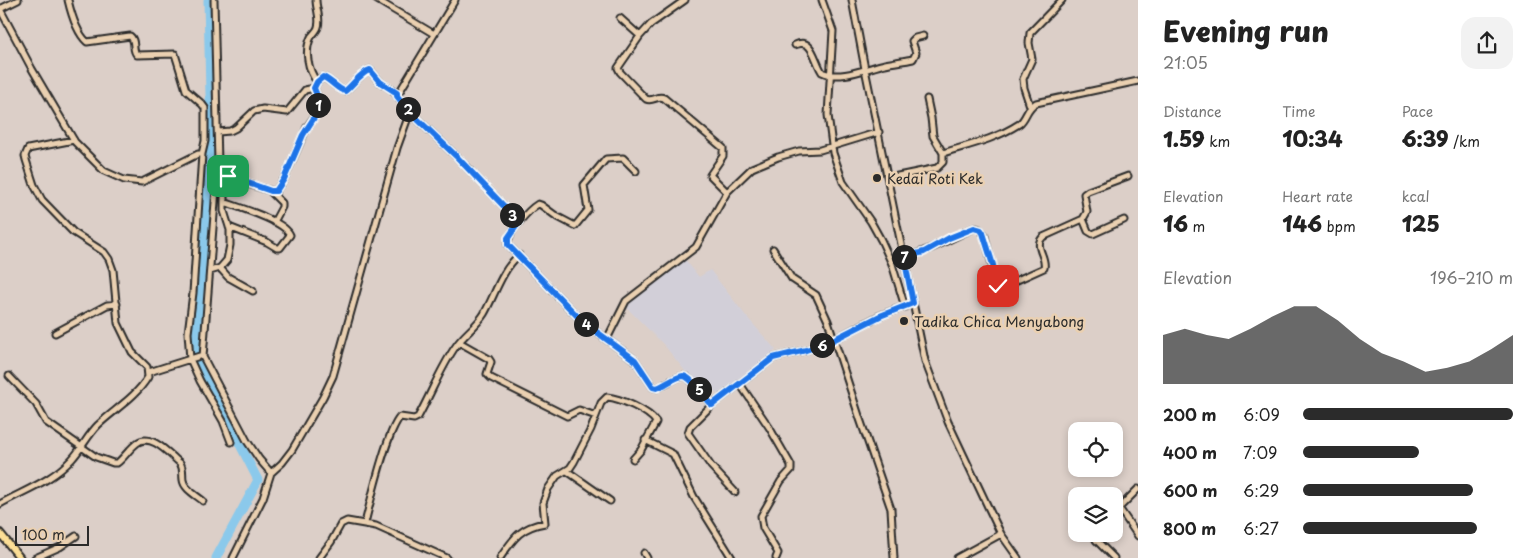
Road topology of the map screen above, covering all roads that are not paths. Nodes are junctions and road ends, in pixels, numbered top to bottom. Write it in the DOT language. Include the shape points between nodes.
graph roads {
  1 [pos="18,0"];
  2 [pos="68,0"];
  3 [pos="214,0"];
  4 [pos="316,0"];
  5 [pos="377,0"];
  6 [pos="455,0"];
  7 [pos="685,0"];
  8 [pos="822,0"];
  9 [pos="852,0"];
  10 [pos="1062,0"];
  11 [pos="0,9"];
  12 [pos="620,18"];
  13 [pos="434,34"];
  14 [pos="640,36"];
  15 [pos="923,36"];
  16 [pos="795,45"];
  17 [pos="865,69"];
  18 [pos="830,74"];
  19 [pos="1138,81"];
  20 [pos="317,82"];
  21 [pos="314,88"];
  22 [pos="397,93"];
  23 [pos="927,99"];
  24 [pos="1030,106"];
  25 [pos="410,112"];
  26 [pos="218,132"];
  27 [pos="879,132"];
  28 [pos="74,140"];
  29 [pos="832,146"];
  30 [pos="943,153"];
  31 [pos="202,154"];
  32 [pos="636,171"];
  33 [pos="217,174"];
  34 [pos="228,176"];
  35 [pos="1128,176"];
  36 [pos="888,178"];
  37 [pos="269,190"];
  38 [pos="727,192"];
  39 [pos="224,202"];
  40 [pos="1083,219"];
  41 [pos="1124,220"];
  42 [pos="274,222"];
  43 [pos="519,222"];
  44 [pos="229,227"];
  45 [pos="773,249"];
  46 [pos="518,255"];
  47 [pos="904,257"];
  48 [pos="220,268"];
  49 [pos="210,271"];
  50 [pos="253,291"];
  51 [pos="913,303"];
  52 [pos="117,304"];
  53 [pos="905,307"];
  54 [pos="55,333"];
  55 [pos="607,339"];
  56 [pos="834,339"];
  57 [pos="459,342"];
  58 [pos="203,355"];
  59 [pos="190,359"];
  60 [pos="149,372"];
  61 [pos="9,376"];
  62 [pos="740,384"];
  63 [pos="712,405"];
  64 [pos="596,416"];
  65 [pos="645,440"];
  66 [pos="231,442"];
  67 [pos="81,447"];
  68 [pos="633,459"];
  69 [pos="567,470"];
  70 [pos="271,473"];
  71 [pos="1138,489"];
  72 [pos="735,492"];
  73 [pos="203,501"];
  74 [pos="610,502"];
  75 [pos="0,504"];
  76 [pos="1123,504"];
  77 [pos="1123,514"];
  78 [pos="365,523"];
  79 [pos="0,533"];
  80 [pos="1002,534"];
  81 [pos="76,536"];
  82 [pos="1138,536"];
  83 [pos="1098,542"];
  84 [pos="20,558"];
  85 [pos="35,558"];
  86 [pos="233,558"];
  87 [pos="319,558"];
  88 [pos="447,558"];
  89 [pos="500,558"];
  90 [pos="732,558"];
  91 [pos="776,558"];
  92 [pos="894,558"];
  93 [pos="957,558"];
  94 [pos="1018,558"];
  95 [pos="1114,558"];
  1 -- 11 [label="street"];
  2 -- 31 [label="street" via="75,23 86,42 130,36 137,55 175,54 186,90 205,108"];
  3 -- 26 [label="street"];
  4 -- 20 [label="street" via="318,27 308,45 308,65"];
  5 -- 13 [label="street"];
  6 -- 13 [label="street"];
  7 -- 14 [label="street"];
  8 -- 18 [label="street" via="833,32"];
  9 -- 17 [label="street"];
  10 -- 24 [label="street" via="1030,34 1032,59 1023,79"];
  11 -- 28 [label="street"];
  12 -- 14 [label="street"];
  13 -- 22 [label="street"];
  14 -- 38 [label="street" via="618,68 620,72 646,99 664,98 723,148 723,156 710,175"];
  15 -- 17 [label="street" via="912,41 916,53 913,59"];
  16 -- 18 [label="street" via="806,43 820,69"];
  17 -- 18 [label="street"];
  17 -- 27 [label="street"];
  18 -- 29 [label="street" via="828,115"];
  19 -- 24 [label="street"];
  20 -- 21 [label="street"];
  20 -- 22 [label="street" via="323,77 345,91 370,70 380,82"];
  21 -- 26 [label="street" via="304,90 287,112 254,111 236,128"];
  21 -- 37 [label="street" via="319,110 303,135 281,185 276,191"];
  22 -- 25 [label="street"];
  23 -- 30 [label="street" via="932,136"];
  24 -- 30 [label="street" via="1022,122 1004,132"];
  25 -- 43 [label="street"];
  25 -- 70 [label="street" via="333,376 292,450"];
  26 -- 33 [label="street"];
  27 -- 29 [label="street"];
  27 -- 36 [label="street"];
  28 -- 31 [label="street" via="104,171 131,182 142,182"];
  28 -- 52 [label="street" via="31,148 26,152 26,160 42,200 69,229 104,252 109,259"];
  29 -- 38 [label="street" via="798,151 761,163"];
  29 -- 53 [label="street" via="843,182 881,240"];
  30 -- 36 [label="street" via="943,162 937,168"];
  31 -- 59 [label="street" via="194,293 188,333"];
  32 -- 43 [label="street" via="623,158 610,158 603,162 584,185 588,210 575,226 538,204"];
  33 -- 34 [label="street"];
  33 -- 49 [label="street"];
  34 -- 37 [label="street"];
  34 -- 39 [label="street"];
  35 -- 40 [label="street" via="1084,194 1087,212"];
  36 -- 47 [label="street"];
  37 -- 42 [label="street" via="282,203"];
  38 -- 55 [label="street" via="696,246 626,300"];
  39 -- 42 [label="street" via="256,212"];
  39 -- 44 [label="street"];
  40 -- 41 [label="street" via="1092,234"];
  40 -- 47 [label="street" via="1041,238 1039,244 1044,268 1004,286 998,286 996,282 985,237 978,228 916,255"];
  42 -- 44 [label="street" via="290,234 280,248"];
  43 -- 46 [label="street" via="507,241"];
  44 -- 48 [label="street" via="227,260"];
  45 -- 56 [label="street" via="792,279 816,295"];
  46 -- 55 [label="street" via="583,322"];
  46 -- 57 [label="street" via="493,292 480,319"];
  47 -- 51 [label="street"];
  48 -- 49 [label="street"];
  48 -- 50 [label="street" via="228,277"];
  49 -- 58 [label="street"];
  51 -- 53 [label="street"];
  51 -- 80 [label="street" via="922,349 935,388"];
  52 -- 54 [label="street" via="106,305"];
  52 -- 60 [label="street" via="121,331 132,352"];
  53 -- 56 [label="street"];
  55 -- 63 [label="street" via="635,360 653,387 685,376"];
  56 -- 62 [label="street" via="773,358"];
  56 -- 92 [label="street" via="891,509"];
  57 -- 64 [label="street" via="489,359 487,374 499,382 567,416 579,410"];
  57 -- 78 [label="street" via="418,417 414,420 400,417 395,424"];
  58 -- 59 [label="street"];
  58 -- 70 [label="street" via="247,441"];
  59 -- 60 [label="street"];
  59 -- 66 [label="street"];
  60 -- 67 [label="street" via="140,389 99,424"];
  61 -- 67 [label="street" via="36,404 46,422"];
  62 -- 63 [label="street"];
  62 -- 91 [label="street" via="791,462 791,470 781,481 762,516 762,528 778,553"];
  63 -- 72 [label="street" via="688,433 711,466"];
  64 -- 65 [label="street" via="601,403 607,398 618,399 654,418 655,426"];
  64 -- 69 [label="street"];
  65 -- 68 [label="street"];
  65 -- 90 [label="street" via="673,454 694,497"];
  67 -- 73 [label="street" via="113,463 120,461 139,441 150,441 183,466 185,485"];
  67 -- 75 [label="street" via="54,475"];
  69 -- 74 [label="street"];
  69 -- 89 [label="street" via="557,476 548,489 543,503 545,523 527,527"];
  70 -- 86 [label="street" via="265,493"];
  71 -- 76 [label="street"];
  77 -- 82 [label="street"];
  78 -- 87 [label="street" via="344,521"];
  78 -- 88 [label="street" via="388,530"];
  79 -- 84 [label="main road"];
  80 -- 93 [label="street"];
  80 -- 94 [label="street"];
  81 -- 85 [label="street"];
  83 -- 95 [label="street"];
}
